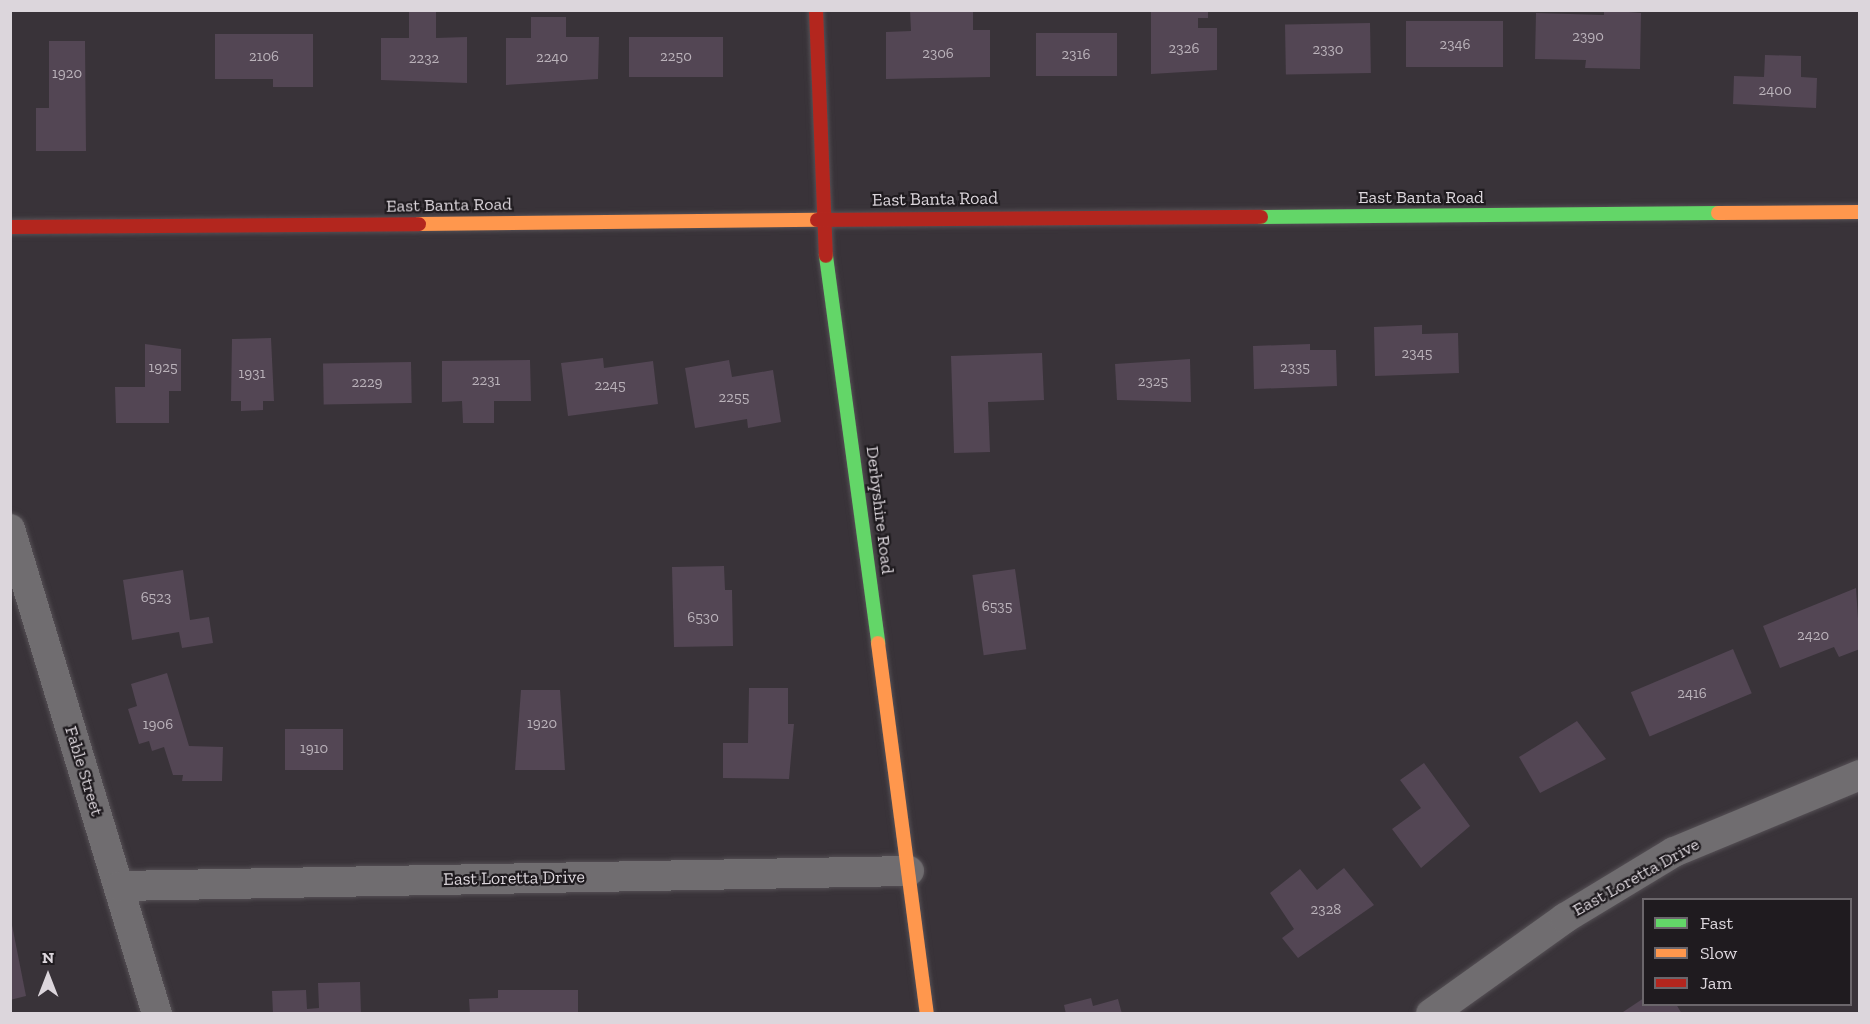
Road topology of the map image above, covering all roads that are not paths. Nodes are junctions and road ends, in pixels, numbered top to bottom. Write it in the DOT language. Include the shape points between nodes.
graph roads {
  1 [pos="816,10"];
  2 [pos="1860,212"];
  3 [pos="821,219"];
  4 [pos="10,227"];
  5 [pos="10,529"];
  6 [pos="1860,775"];
  7 [pos="909,871"];
  8 [pos="120,886"];
  9 [pos="157,1014"];
  10 [pos="927,1014"];
  11 [pos="1431,1014"];
  1 -- 3 [label="street, Derbyshire Road"];
  2 -- 3 [label="street, East Banta Road"];
  3 -- 4 [label="street, East Banta Road"];
  3 -- 7 [label="street, Derbyshire Road"];
  5 -- 8 [label="street, Fable Street"];
  6 -- 11 [label="street, East Loretta Drive" via="1674,852 1565,918"];
  7 -- 8 [label="street, East Loretta Drive"];
  7 -- 10 [label="street, Derbyshire Road"];
  8 -- 9 [label="street, Fable Street"];
}
